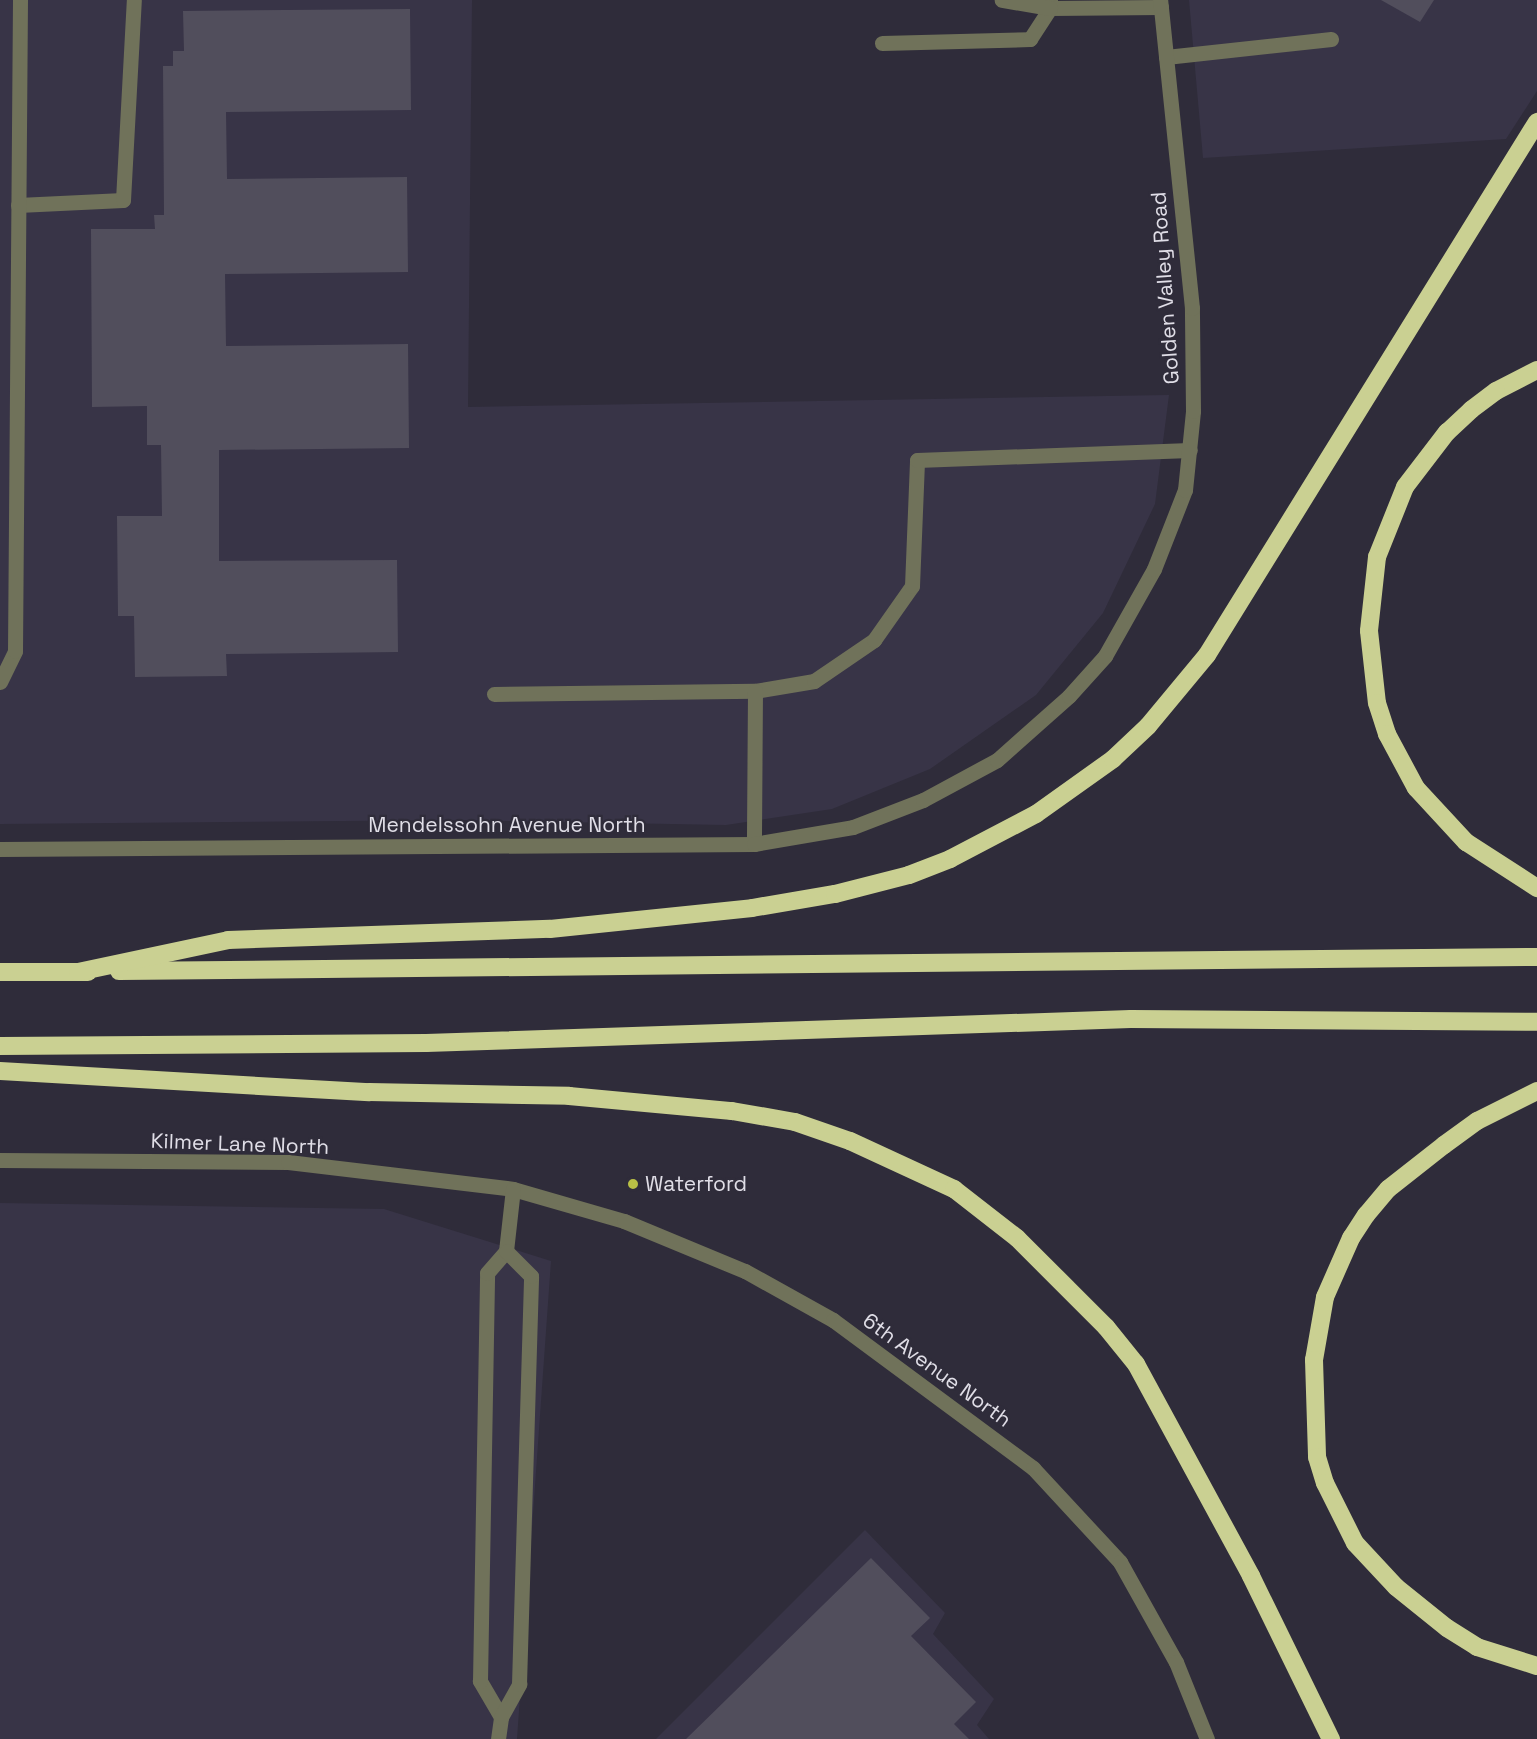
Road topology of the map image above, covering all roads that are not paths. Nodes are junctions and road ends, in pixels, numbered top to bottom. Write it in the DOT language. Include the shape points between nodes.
graph roads {
  1 [pos="20,0"];
  2 [pos="134,0"];
  3 [pos="1002,0"];
  4 [pos="1050,4"];
  5 [pos="1161,4"];
  6 [pos="1331,39"];
  7 [pos="882,44"];
  8 [pos="1167,57"];
  9 [pos="1537,122"];
  10 [pos="18,205"];
  11 [pos="1537,369"];
  12 [pos="1190,450"];
  13 [pos="0,682"];
  14 [pos="755,691"];
  15 [pos="494,694"];
  16 [pos="997,759"];
  17 [pos="754,844"];
  18 [pos="0,849"];
  19 [pos="1537,888"];
  20 [pos="1537,957"];
  21 [pos="0,972"];
  22 [pos="78,972"];
  23 [pos="1537,1022"];
  24 [pos="0,1046"];
  25 [pos="0,1071"];
  26 [pos="1537,1091"];
  27 [pos="0,1160"];
  28 [pos="513,1189"];
  29 [pos="506,1251"];
  30 [pos="1537,1666"];
  31 [pos="501,1717"];
  32 [pos="498,1739"];
  33 [pos="1208,1739"];
  34 [pos="1331,1739"];
  1 -- 10 [label="street"];
  2 -- 10 [label="street" via="123,200"];
  3 -- 4 [label="street"];
  4 -- 5 [label="street"];
  4 -- 7 [label="street" via="1030,39"];
  5 -- 8 [label="street, Golden Valley Road"];
  6 -- 8 [label="street"];
  8 -- 12 [label="street, Golden Valley Road" via="1192,308"];
  9 -- 22 [label="highway" via="1207,656 1155,718 1121,751 1036,814 950,859 909,875 836,894 752,908 550,928 228,940"];
  10 -- 13 [label="street" via="15,651"];
  11 -- 19 [label="highway" via="1471,410 1448,432 1405,487 1377,557 1369,631 1377,703 1387,734 1416,788 1466,842"];
  12 -- 14 [label="street" via="917,460 912,586 874,640 823,675 814,681"];
  12 -- 16 [label="street, Golden Valley Road" via="1185,490 1171,531 1135,606 1105,656 1069,696"];
  14 -- 15 [label="street"];
  14 -- 17 [label="street"];
  16 -- 17 [label="street, Mendelssohn Avenue North" via="923,800 862,824"];
  17 -- 18 [label="street, Mendelssohn Avenue North"];
  20 -- 22 [label="highway"];
  21 -- 22 [label="highway"];
  23 -- 24 [label="highway" via="1131,1019 426,1042"];
  25 -- 34 [label="highway" via="369,1092 568,1096 732,1111 795,1122 850,1141 954,1189 1017,1238 1106,1327 1136,1364 1251,1576"];
  26 -- 30 [label="highway" via="1477,1121 1388,1189 1366,1215 1344,1252 1325,1297 1314,1360 1314,1424 1325,1483 1355,1543 1377,1569 1418,1606 1477,1647"];
  27 -- 28 [label="street, Kilmer Lane North" via="288,1162"];
  28 -- 29 [label="street"];
  28 -- 33 [label="street, 6th Avenue North" via="624,1221 745,1270 833,1320 1033,1468 1120,1562 1176,1662"];
  29 -- 31 [label="street" via="487,1273 480,1681"];
  29 -- 31 [label="street" via="531,1276 519,1684"];
  31 -- 32 [label="street"];
}
